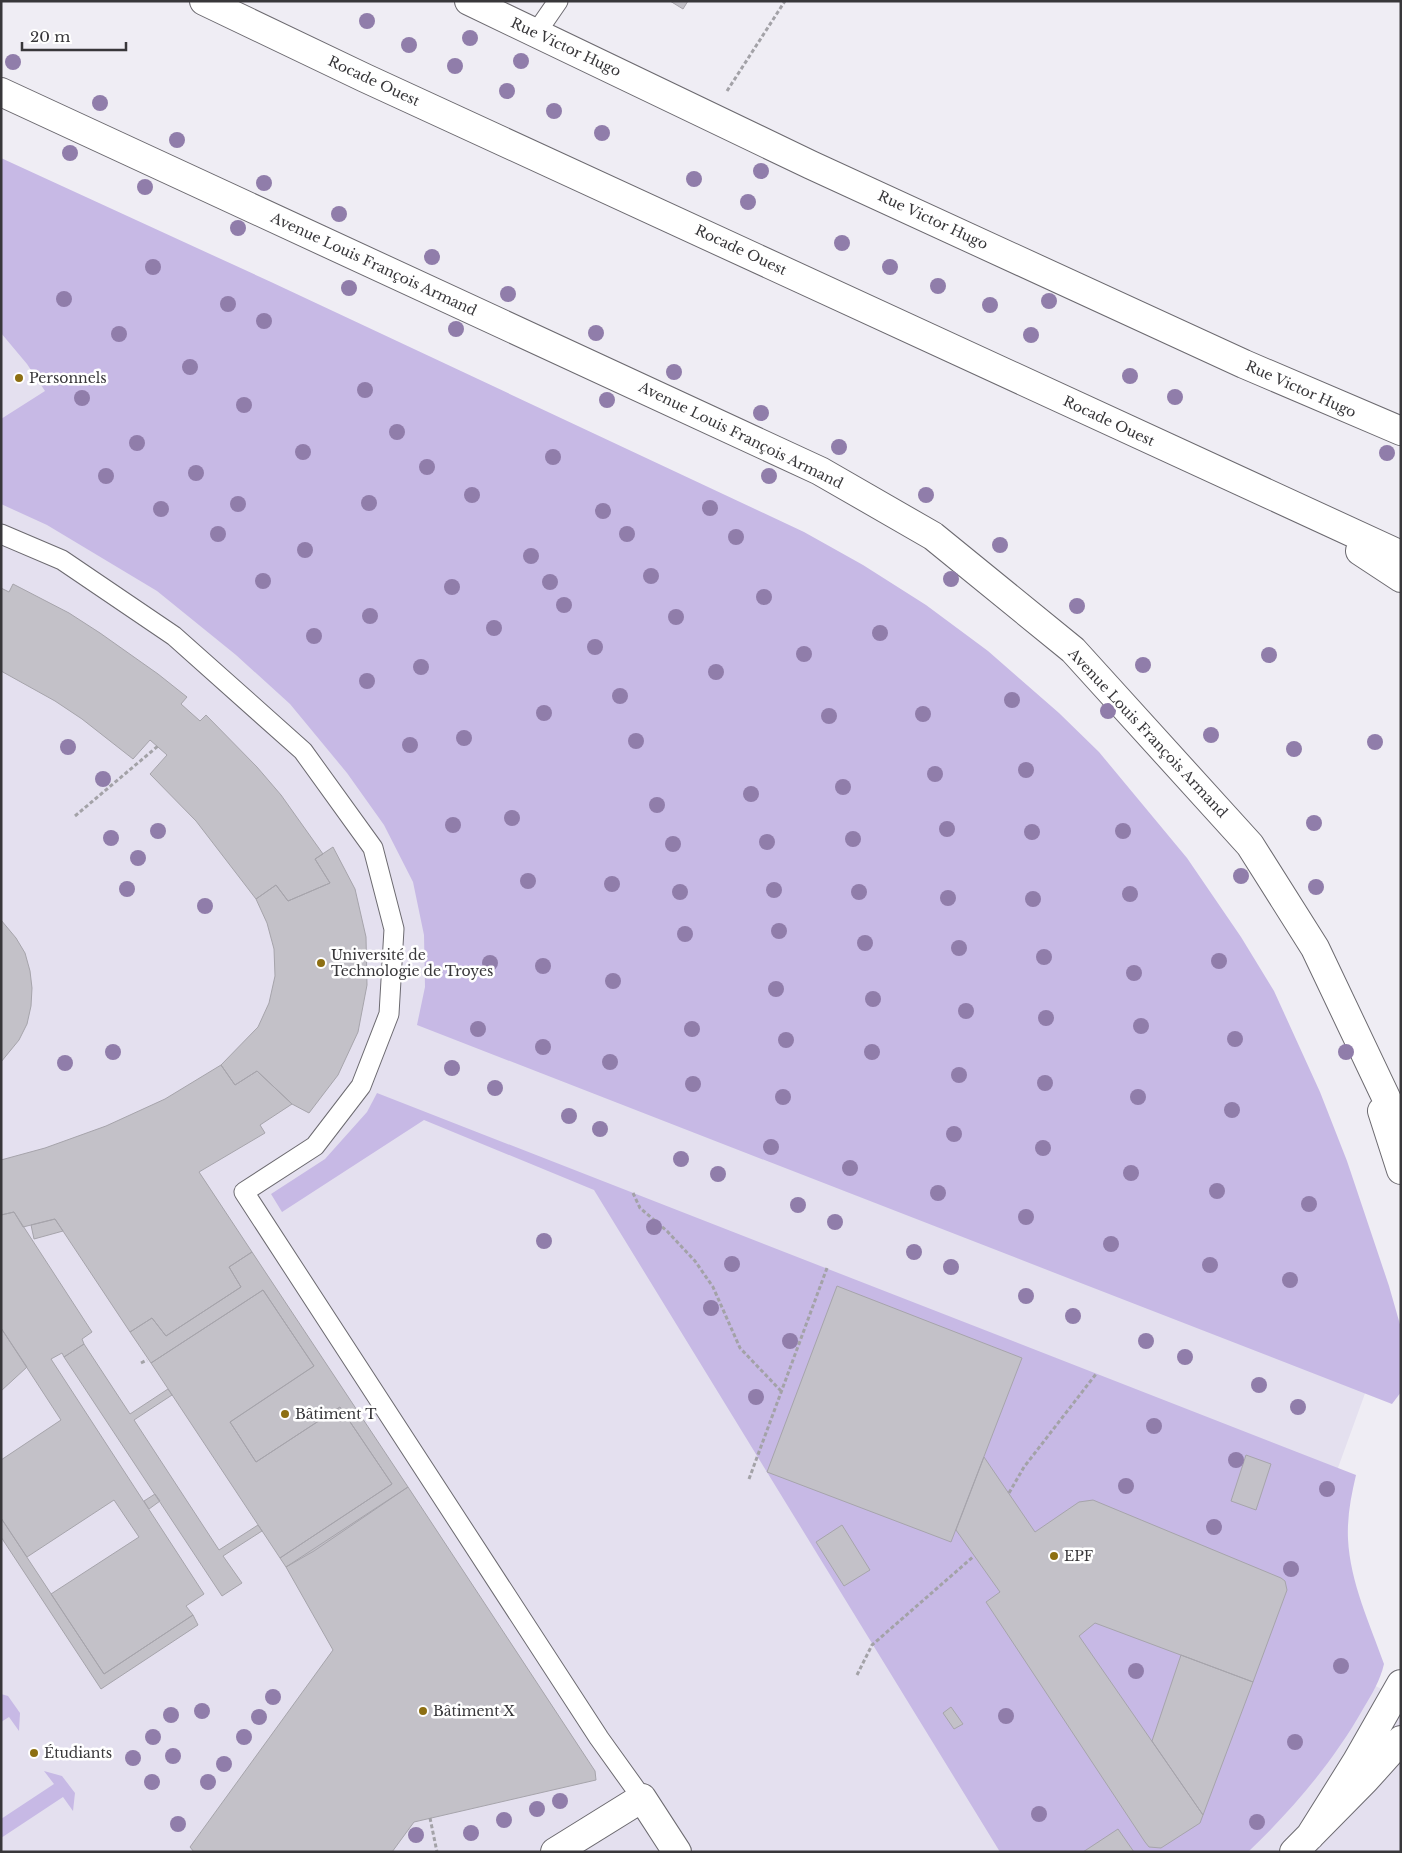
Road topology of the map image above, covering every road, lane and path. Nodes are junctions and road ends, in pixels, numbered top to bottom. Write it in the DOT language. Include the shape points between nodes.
graph roads {
  1 [pos="204,1"];
  2 [pos="469,1"];
  3 [pos="558,1"];
  4 [pos="785,1"];
  5 [pos="536,33"];
  6 [pos="1,92"];
  7 [pos="710,116"];
  8 [pos="1401,430"];
  9 [pos="1279,499"];
  10 [pos="1,534"];
  11 [pos="1401,555"];
  12 [pos="1401,578"];
  13 [pos="158,746"];
  14 [pos="75,816"];
  15 [pos="1366,1059"];
  16 [pos="1401,1129"];
  17 [pos="1401,1170"];
  18 [pos="633,1193"];
  19 [pos="827,1268"];
  20 [pos="146,1360"];
  21 [pos="141,1363"];
  22 [pos="1096,1374"];
  23 [pos="781,1391"];
  24 [pos="749,1479"];
  25 [pos="1009,1493"];
  26 [pos="974,1556"];
  27 [pos="857,1675"];
  28 [pos="1401,1684"];
  29 [pos="1401,1740"];
  30 [pos="642,1798"];
  31 [pos="430,1818"];
  32 [pos="1302,1844"];
  33 [pos="437,1852"];
  34 [pos="555,1852"];
  35 [pos="677,1852"];
  1 -- 9 [label="street, Rocade Ouest"];
  2 -- 5 [label="street, Rue Victor Hugo"];
  3 -- 5 [label="lane"];
  4 -- 7 [label="path"];
  5 -- 7 [label="street, Rue Victor Hugo"];
  6 -- 15 [label="street, Avenue Louis François Armand" via="820,470 933,536 1073,650 1250,845 1315,948"];
  7 -- 8 [label="street, Rue Victor Hugo" via="1244,364"];
  9 -- 11 [label="street, Rocade Ouest"];
  9 -- 12 [label="street, Rocade Ouest"];
  10 -- 30 [label="lane" via="62,560 174,636 303,752 373,848 394,929 389,1014 361,1086 315,1146 244,1192 588,1722"];
  13 -- 14 [label="path"];
  15 -- 16 [label="street, Avenue Louis François Armand"];
  15 -- 17 [label="street, Avenue Louis François Armand"];
  18 -- 23 [label="path" via="640,1208 695,1260 712,1287 740,1348"];
  19 -- 23 [label="path"];
  20 -- 21 [label="path"];
  22 -- 25 [label="path" via="1024,1467"];
  23 -- 24 [label="path"];
  26 -- 27 [label="path" via="872,1645"];
  28 -- 32 [label="street" via="1357,1761"];
  29 -- 32 [label="street"];
  30 -- 34 [label="street"];
  30 -- 35 [label="street"];
  31 -- 33 [label="path"];
}
